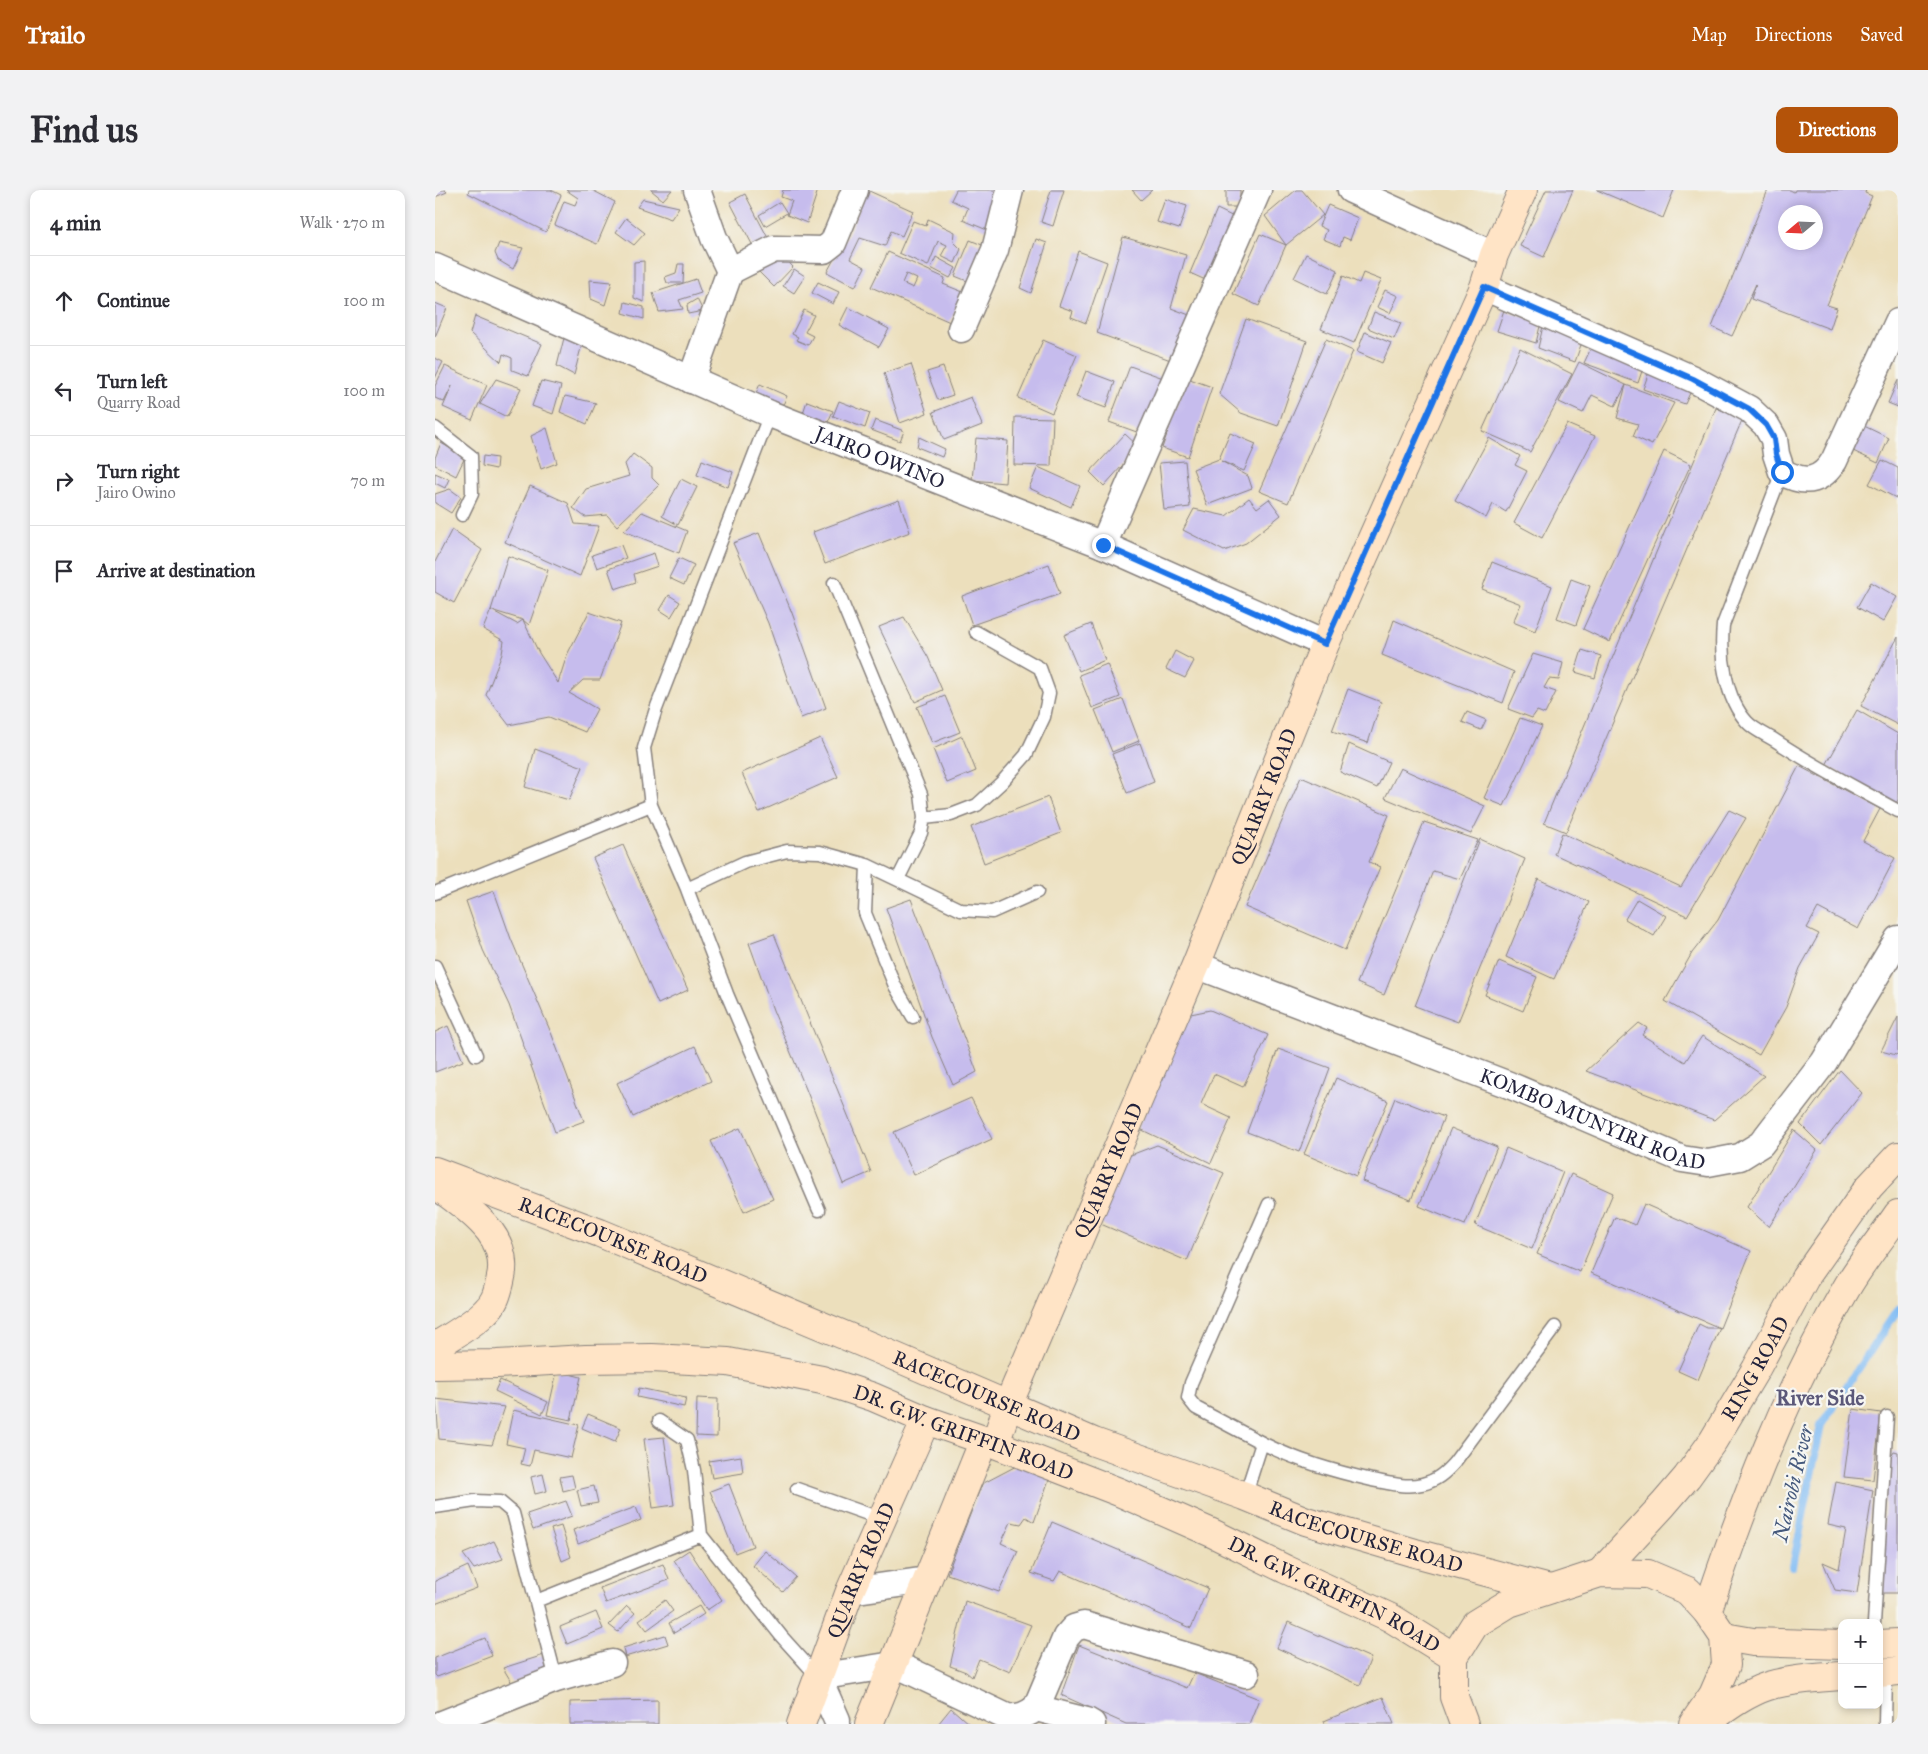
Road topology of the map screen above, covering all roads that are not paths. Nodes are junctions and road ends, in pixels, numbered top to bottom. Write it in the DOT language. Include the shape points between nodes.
graph roads {
  1 [pos="697,190"];
  2 [pos="855,190"];
  3 [pos="1010,190"];
  4 [pos="1258,190"];
  5 [pos="1351,190"];
  6 [pos="1523,190"];
  7 [pos="1495,255"];
  8 [pos="435,267"];
  9 [pos="730,270"];
  10 [pos="1484,287"];
  11 [pos="1898,322"];
  12 [pos="961,329"];
  13 [pos="691,380"];
  14 [pos="770,414"];
  15 [pos="435,428"];
  16 [pos="1782,472"];
  17 [pos="461,515"];
  18 [pos="1103,545"];
  19 [pos="834,584"];
  20 [pos="976,632"];
  21 [pos="1325,644"];
  22 [pos="651,805"];
  23 [pos="1898,811"];
  24 [pos="925,818"];
  25 [pos="867,865"];
  26 [pos="898,879"];
  27 [pos="687,889"];
  28 [pos="1037,892"];
  29 [pos="435,893"];
  30 [pos="1898,939"];
  31 [pos="1196,965"];
  32 [pos="435,966"];
  33 [pos="913,1017"];
  34 [pos="476,1055"];
  35 [pos="1898,1156"];
  36 [pos="435,1172"];
  37 [pos="435,1184"];
  38 [pos="1269,1204"];
  39 [pos="819,1210"];
  40 [pos="1898,1214"];
  41 [pos="1555,1327"];
  42 [pos="435,1347"];
  43 [pos="435,1365"];
  44 [pos="1008,1405"];
  45 [pos="1887,1417"];
  46 [pos="927,1420"];
  47 [pos="659,1421"];
  48 [pos="989,1442"];
  49 [pos="1263,1443"];
  50 [pos="797,1489"];
  51 [pos="1245,1496"];
  52 [pos="435,1507"];
  53 [pos="882,1519"];
  54 [pos="701,1534"];
  55 [pos="1600,1573"];
  56 [pos="927,1580"];
  57 [pos="1550,1589"];
  58 [pos="850,1591"];
  59 [pos="536,1601"];
  60 [pos="1707,1612"];
  61 [pos="1873,1619"];
  62 [pos="1724,1637"];
  63 [pos="1898,1643"];
  64 [pos="1883,1644"];
  65 [pos="1838,1645"];
  66 [pos="1454,1658"];
  67 [pos="612,1663"];
  68 [pos="893,1666"];
  69 [pos="1888,1672"];
  70 [pos="1246,1674"];
  71 [pos="1838,1676"];
  72 [pos="818,1677"];
  73 [pos="557,1679"];
  74 [pos="1036,1708"];
  75 [pos="872,1718"];
  76 [pos="828,1722"];
  77 [pos="442,1724"];
  78 [pos="801,1724"];
  79 [pos="1092,1724"];
  80 [pos="1464,1724"];
  81 [pos="1693,1724"];
  82 [pos="1704,1724"];
  83 [pos="1885,1724"];
  1 -- 9 [label="street" via="714,238"];
  2 -- 9 [label="street" via="833,242 824,250 774,249"];
  3 -- 12 [label="street" via="995,250"];
  4 -- 18 [label="street"];
  5 -- 7 [label="street"];
  6 -- 7 [label="main road, QUARRY ROAD"];
  7 -- 10 [label="main road, QUARRY ROAD"];
  8 -- 13 [label="street, JAIRO OWINO"];
  9 -- 13 [label="street"];
  10 -- 16 [label="street" via="1693,379 1749,409 1766,425 1774,439"];
  10 -- 21 [label="main road, QUARRY ROAD"];
  11 -- 16 [label="street" via="1827,472 1806,480"];
  13 -- 14 [label="street, JAIRO OWINO"];
  14 -- 18 [label="street, JAIRO OWINO"];
  14 -- 22 [label="lane" via="643,748"];
  15 -- 17 [label="lane" via="471,456 472,494"];
  16 -- 23 [label="lane" via="1723,625 1721,645 1728,683 1737,708 1748,723"];
  18 -- 21 [label="street, JAIRO OWINO"];
  19 -- 24 [label="lane" via="921,794"];
  20 -- 24 [label="lane" via="1040,668 1049,693 1044,716 1026,755 977,805 951,815"];
  21 -- 31 [label="main road, QUARRY ROAD"];
  22 -- 27 [label="lane"];
  22 -- 29 [label="lane"];
  24 -- 26 [label="lane" via="921,834"];
  25 -- 26 [label="lane"];
  25 -- 27 [label="lane" via="820,852 787,851 745,862"];
  25 -- 33 [label="lane" via="865,913 895,986"];
  26 -- 28 [label="lane" via="961,910 992,912"];
  27 -- 39 [label="lane" via="727,994"];
  30 -- 31 [label="street, KOMBO MUNYIRI ROAD" via="1824,1062 1761,1144 1740,1157 1708,1163 1682,1159 1509,1085"];
  31 -- 44 [label="main road, QUARRY ROAD"];
  32 -- 34 [label="lane"];
  35 -- 55 [label="main road, RING ROAD" via="1869,1187 1805,1278 1757,1369 1713,1441 1687,1477"];
  36 -- 44 [label="main road, RACECOURSE ROAD" via="600,1233"];
  37 -- 42 [label="main road" via="489,1228 499,1244 503,1274 496,1299 485,1313"];
  38 -- 49 [label="lane" via="1187,1398 1196,1408"];
  40 -- 60 [label="main road, RING ROAD" via="1847,1287 1778,1421 1749,1491"];
  41 -- 49 [label="lane" via="1454,1463 1441,1476 1423,1484 1405,1486 1338,1472 1289,1456"];
  43 -- 46 [label="main road, DR. G.W. GRIFFIN ROAD" via="652,1358 728,1362 822,1380 873,1396"];
  44 -- 48 [label="main road, QUARRY ROAD"];
  44 -- 51 [label="main road, RACECOURSE ROAD" via="1093,1442"];
  45 -- 61 [label="lane"];
  46 -- 48 [label="main road, DR. G.W. GRIFFIN ROAD"];
  46 -- 53 [label="main road, QUARRY ROAD"];
  47 -- 54 [label="lane" via="687,1440 694,1470"];
  48 -- 56 [label="main road"];
  48 -- 66 [label="main road, DR. G.W. GRIFFIN ROAD" via="1119,1492 1212,1533 1391,1618"];
  49 -- 51 [label="lane"];
  50 -- 53 [label="lane"];
  51 -- 57 [label="main road, RACECOURSE ROAD" via="1306,1520"];
  52 -- 59 [label="lane" via="475,1501 500,1502 513,1513"];
  53 -- 58 [label="main road, QUARRY ROAD"];
  54 -- 59 [label="lane"];
  54 -- 72 [label="lane" via="782,1637"];
  55 -- 57 [label="main road"];
  55 -- 60 [label="main road" via="1648,1574 1688,1592"];
  56 -- 58 [label="street"];
  56 -- 68 [label="main road"];
  57 -- 66 [label="main road" via="1509,1603 1475,1624"];
  58 -- 72 [label="main road, QUARRY ROAD"];
  59 -- 73 [label="lane"];
  60 -- 62 [label="main road"];
  62 -- 65 [label="main road" via="1753,1642"];
  62 -- 81 [label="main road" via="1726,1665 1713,1695"];
  63 -- 64 [label="main road"];
  66 -- 80 [label="main road" via="1454,1697"];
  67 -- 73 [label="street"];
  68 -- 72 [label="street"];
  68 -- 74 [label="street" via="1007,1717 1018,1718"];
  68 -- 75 [label="main road"];
  69 -- 83 [label="lane"];
  70 -- 74 [label="street" via="1084,1625 1074,1628 1065,1637"];
  71 -- 82 [label="main road" via="1768,1686 1745,1696"];
  72 -- 76 [label="street"];
  72 -- 78 [label="main road, QUARRY ROAD"];
  73 -- 77 [label="street"];
  74 -- 79 [label="street"];
  75 -- 76 [label="street"];
}
